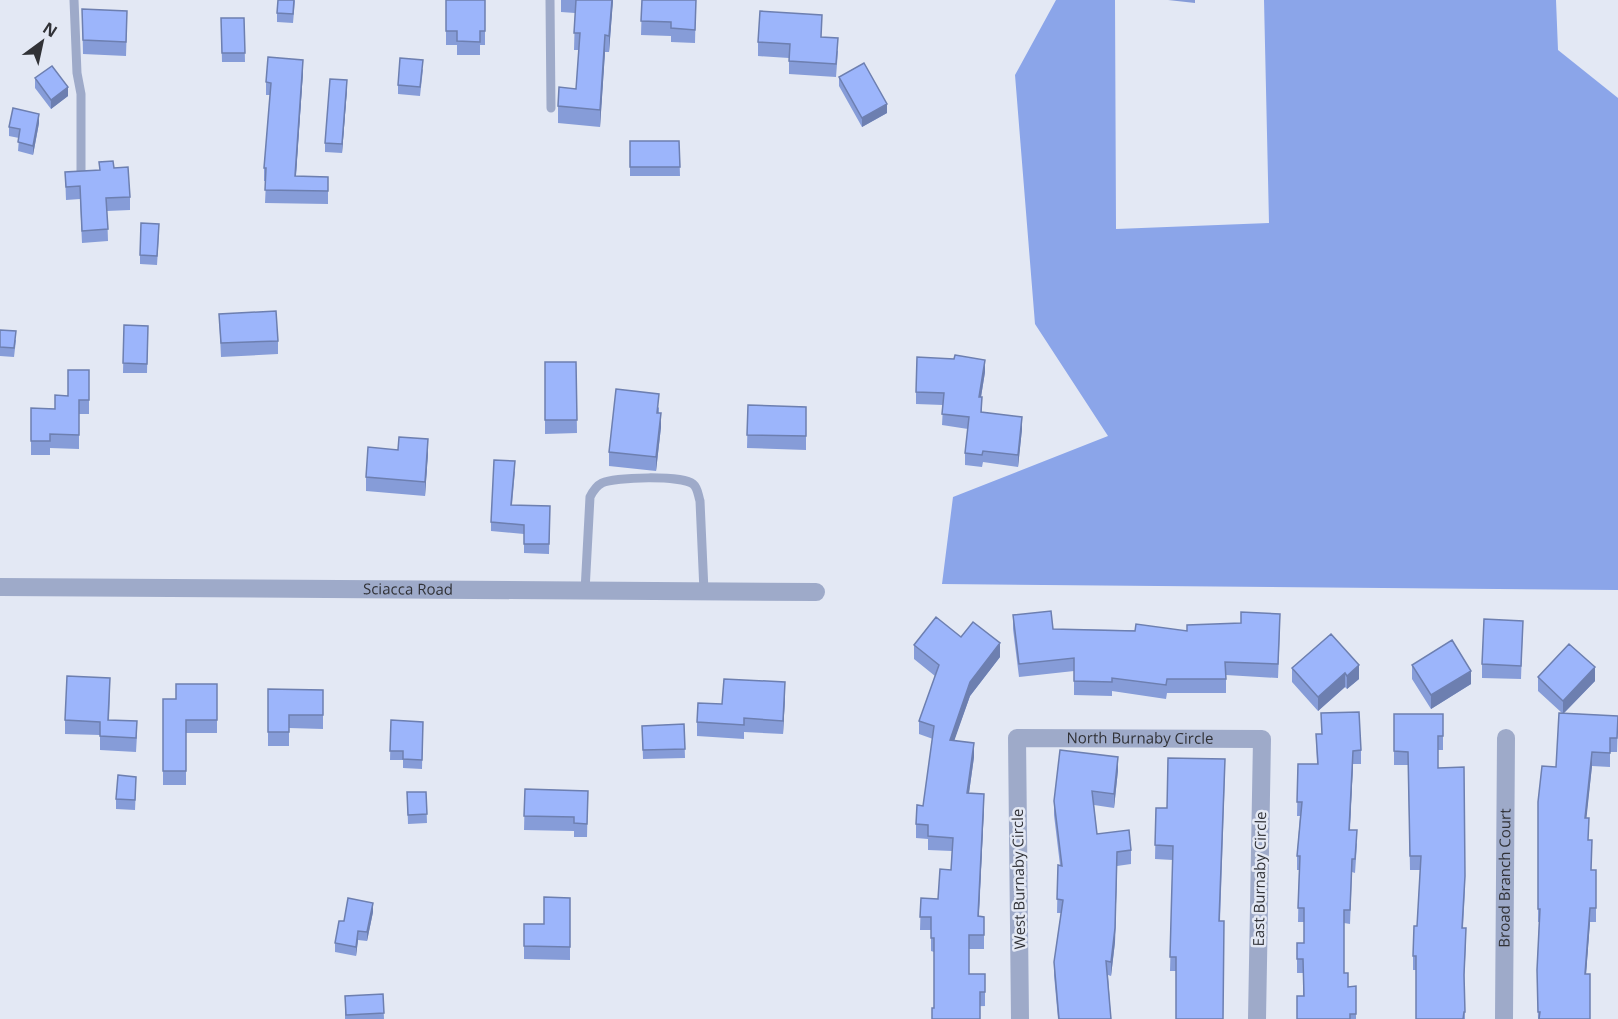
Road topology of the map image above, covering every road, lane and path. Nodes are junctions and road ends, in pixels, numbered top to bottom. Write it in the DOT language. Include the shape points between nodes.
graph roads {
  1 [pos="74,0"];
  2 [pos="550,0"];
  3 [pos="551,108"];
  4 [pos="81,178"];
  5 [pos="0,587"];
  6 [pos="585,591"];
  7 [pos="704,591"];
  8 [pos="816,592"];
  9 [pos="1017,738"];
  10 [pos="1506,738"];
  11 [pos="1262,739"];
  12 [pos="1020,1019"];
  13 [pos="1257,1019"];
  14 [pos="1504,1019"];
  1 -- 4 [label="lane" via="76,73 81,94"];
  2 -- 3 [label="lane"];
  5 -- 6 [label="street, Sciacca Road"];
  6 -- 7 [label="street, Sciacca Road"];
  6 -- 7 [label="lane" via="590,497 603,483 641,479 680,480 691,482 697,489"];
  7 -- 8 [label="street, Sciacca Road"];
  9 -- 11 [label="street, North Burnaby Circle"];
  9 -- 12 [label="street, West Burnaby Circle"];
  10 -- 14 [label="street, Broad Branch Court"];
  11 -- 13 [label="street, East Burnaby Circle"];
}
